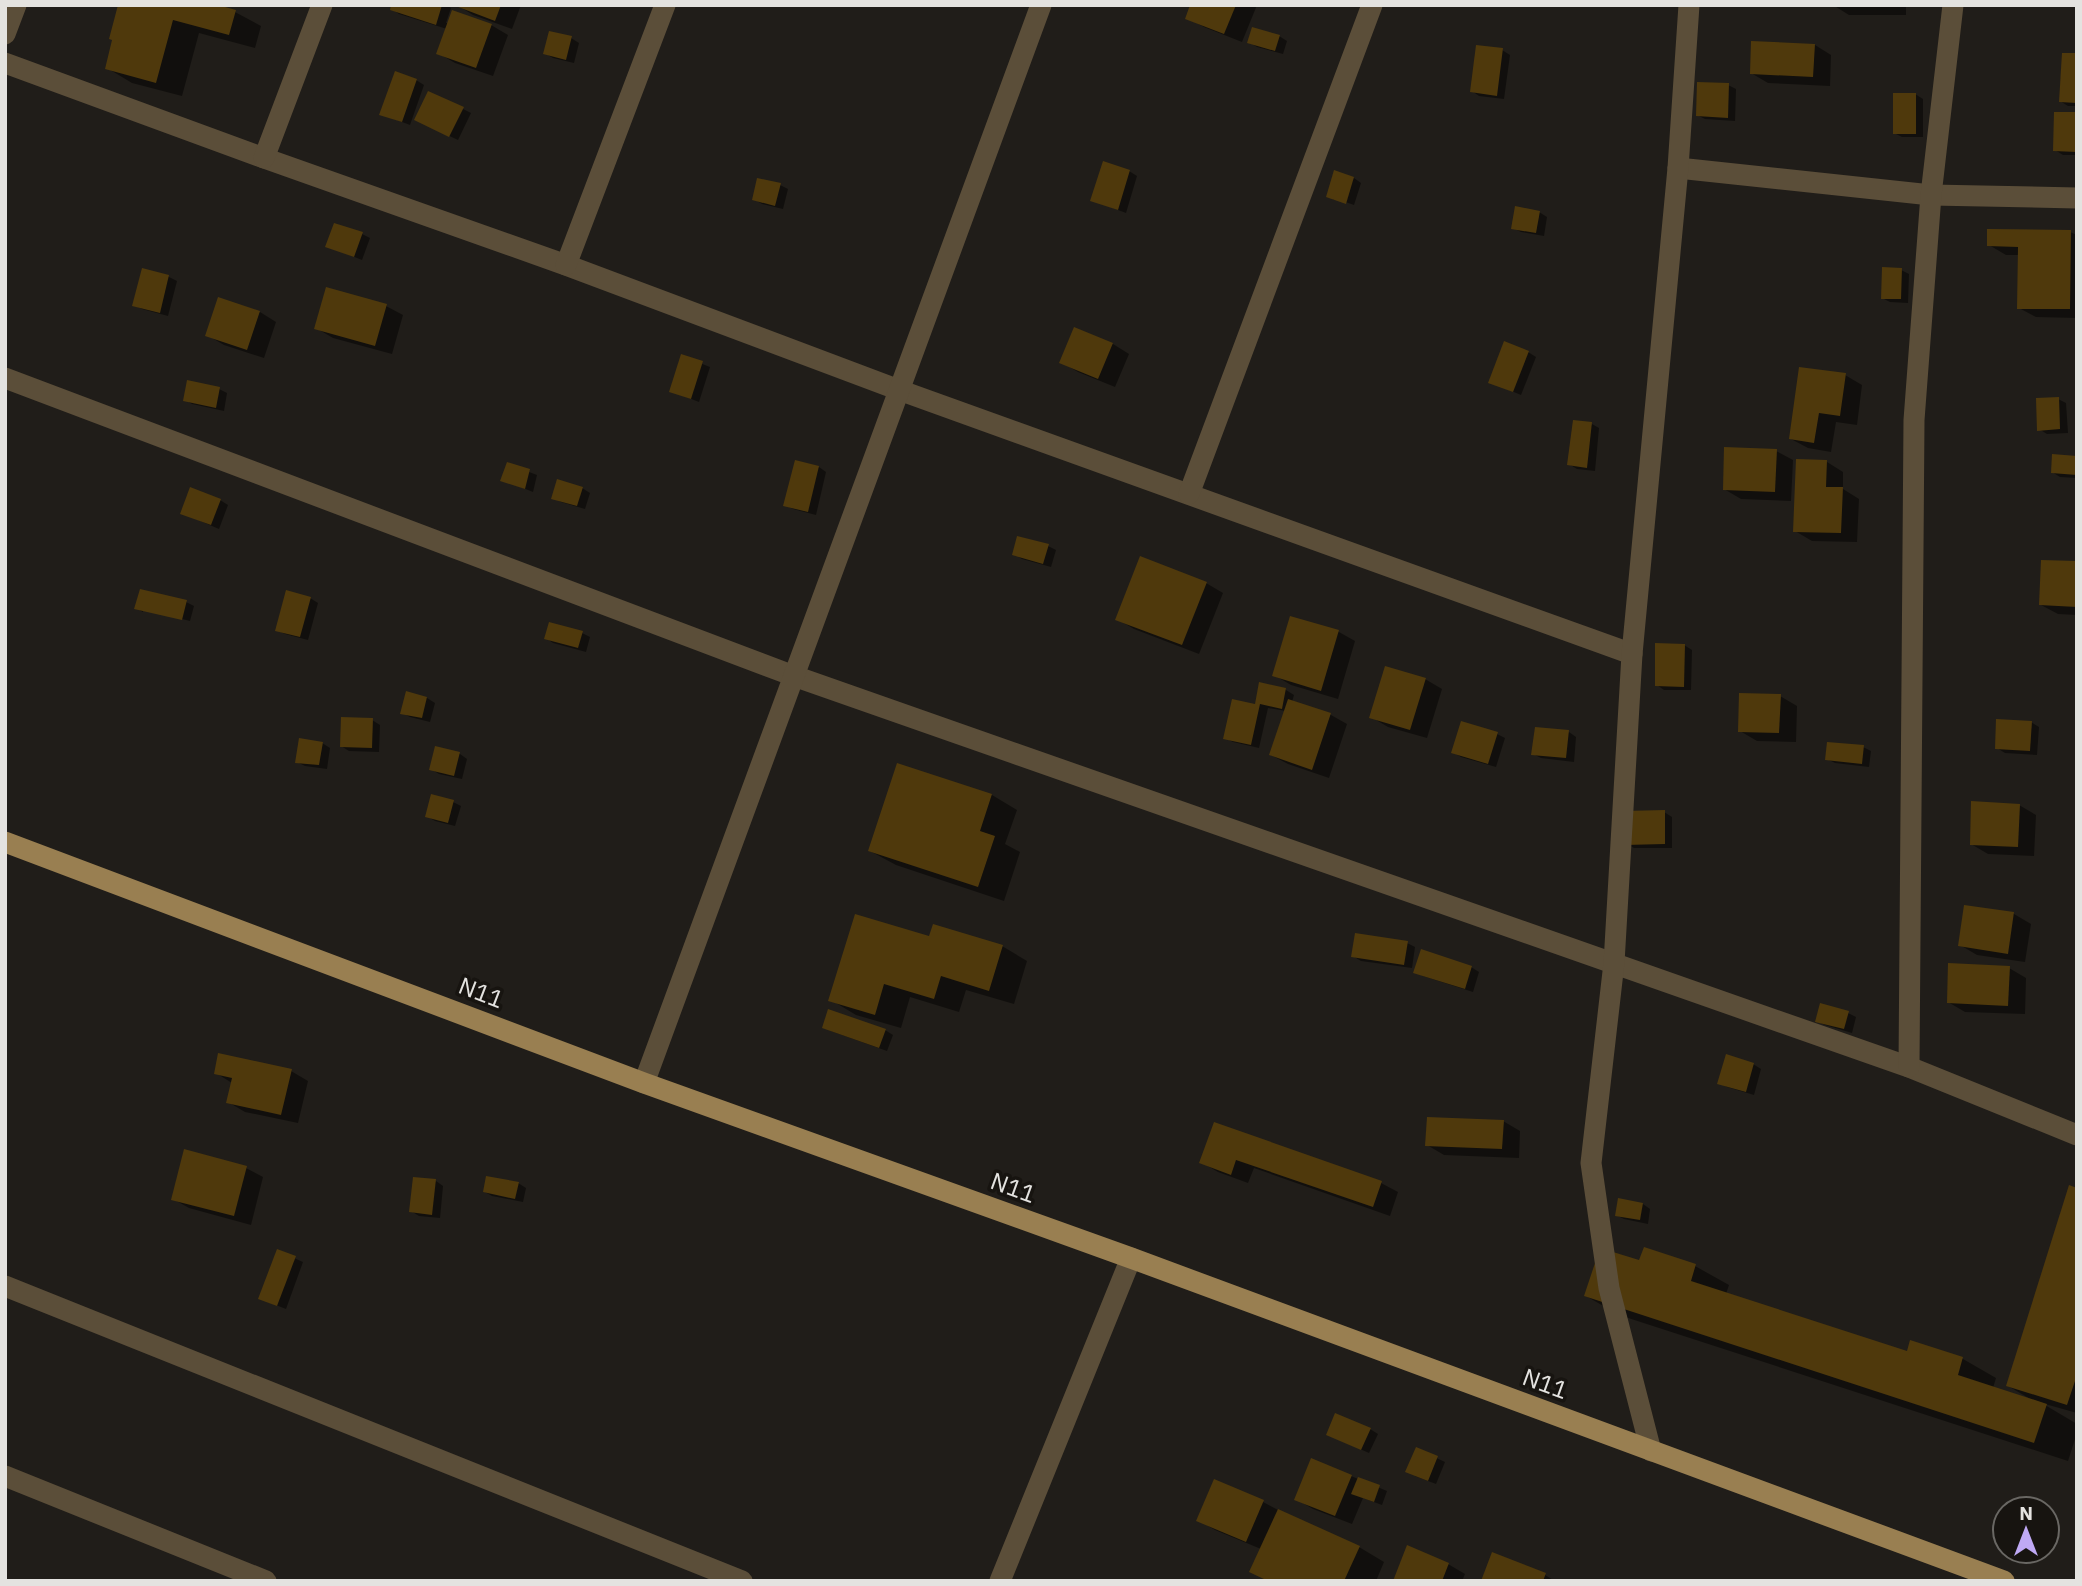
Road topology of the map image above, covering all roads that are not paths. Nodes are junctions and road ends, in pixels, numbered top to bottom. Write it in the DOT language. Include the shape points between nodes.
graph roads {
  1 [pos="16,5"];
  2 [pos="322,5"];
  3 [pos="665,5"];
  4 [pos="1041,5"];
  5 [pos="1372,5"];
  6 [pos="1689,5"];
  7 [pos="1953,5"];
  8 [pos="5,34"];
  9 [pos="5,63"];
  10 [pos="264,158"];
  11 [pos="1678,168"];
  12 [pos="1931,195"];
  13 [pos="2077,198"];
  14 [pos="566,265"];
  15 [pos="5,377"];
  16 [pos="899,390"];
  17 [pos="1189,494"];
  18 [pos="1632,654"];
  19 [pos="794,676"];
  20 [pos="5,842"];
  21 [pos="1614,963"];
  22 [pos="1909,1067"];
  23 [pos="644,1083"];
  24 [pos="2077,1135"];
  25 [pos="1131,1258"];
  26 [pos="5,1286"];
  27 [pos="1651,1451"];
  28 [pos="5,1476"];
  29 [pos="1995,1579"];
  30 [pos="266,1581"];
  31 [pos="741,1581"];
  32 [pos="1000,1581"];
  1 -- 8 [label="street"];
  2 -- 10 [label="street"];
  3 -- 14 [label="street"];
  4 -- 16 [label="street"];
  5 -- 17 [label="street"];
  6 -- 11 [label="street"];
  7 -- 12 [label="street"];
  9 -- 10 [label="street"];
  10 -- 14 [label="street"];
  11 -- 12 [label="street"];
  11 -- 18 [label="street"];
  12 -- 13 [label="street"];
  12 -- 22 [label="street" via="1914,420"];
  14 -- 16 [label="street"];
  15 -- 19 [label="street"];
  16 -- 17 [label="street"];
  16 -- 19 [label="street"];
  17 -- 18 [label="street"];
  18 -- 21 [label="street"];
  19 -- 21 [label="street"];
  19 -- 23 [label="street"];
  20 -- 23 [label="main road, N11"];
  21 -- 22 [label="street"];
  21 -- 27 [label="street" via="1591,1163 1609,1288"];
  22 -- 24 [label="street"];
  23 -- 25 [label="main road, N11"];
  25 -- 27 [label="main road, N11"];
  25 -- 32 [label="street"];
  26 -- 31 [label="street"];
  27 -- 29 [label="main road, N11"];
  28 -- 30 [label="street"];
}
